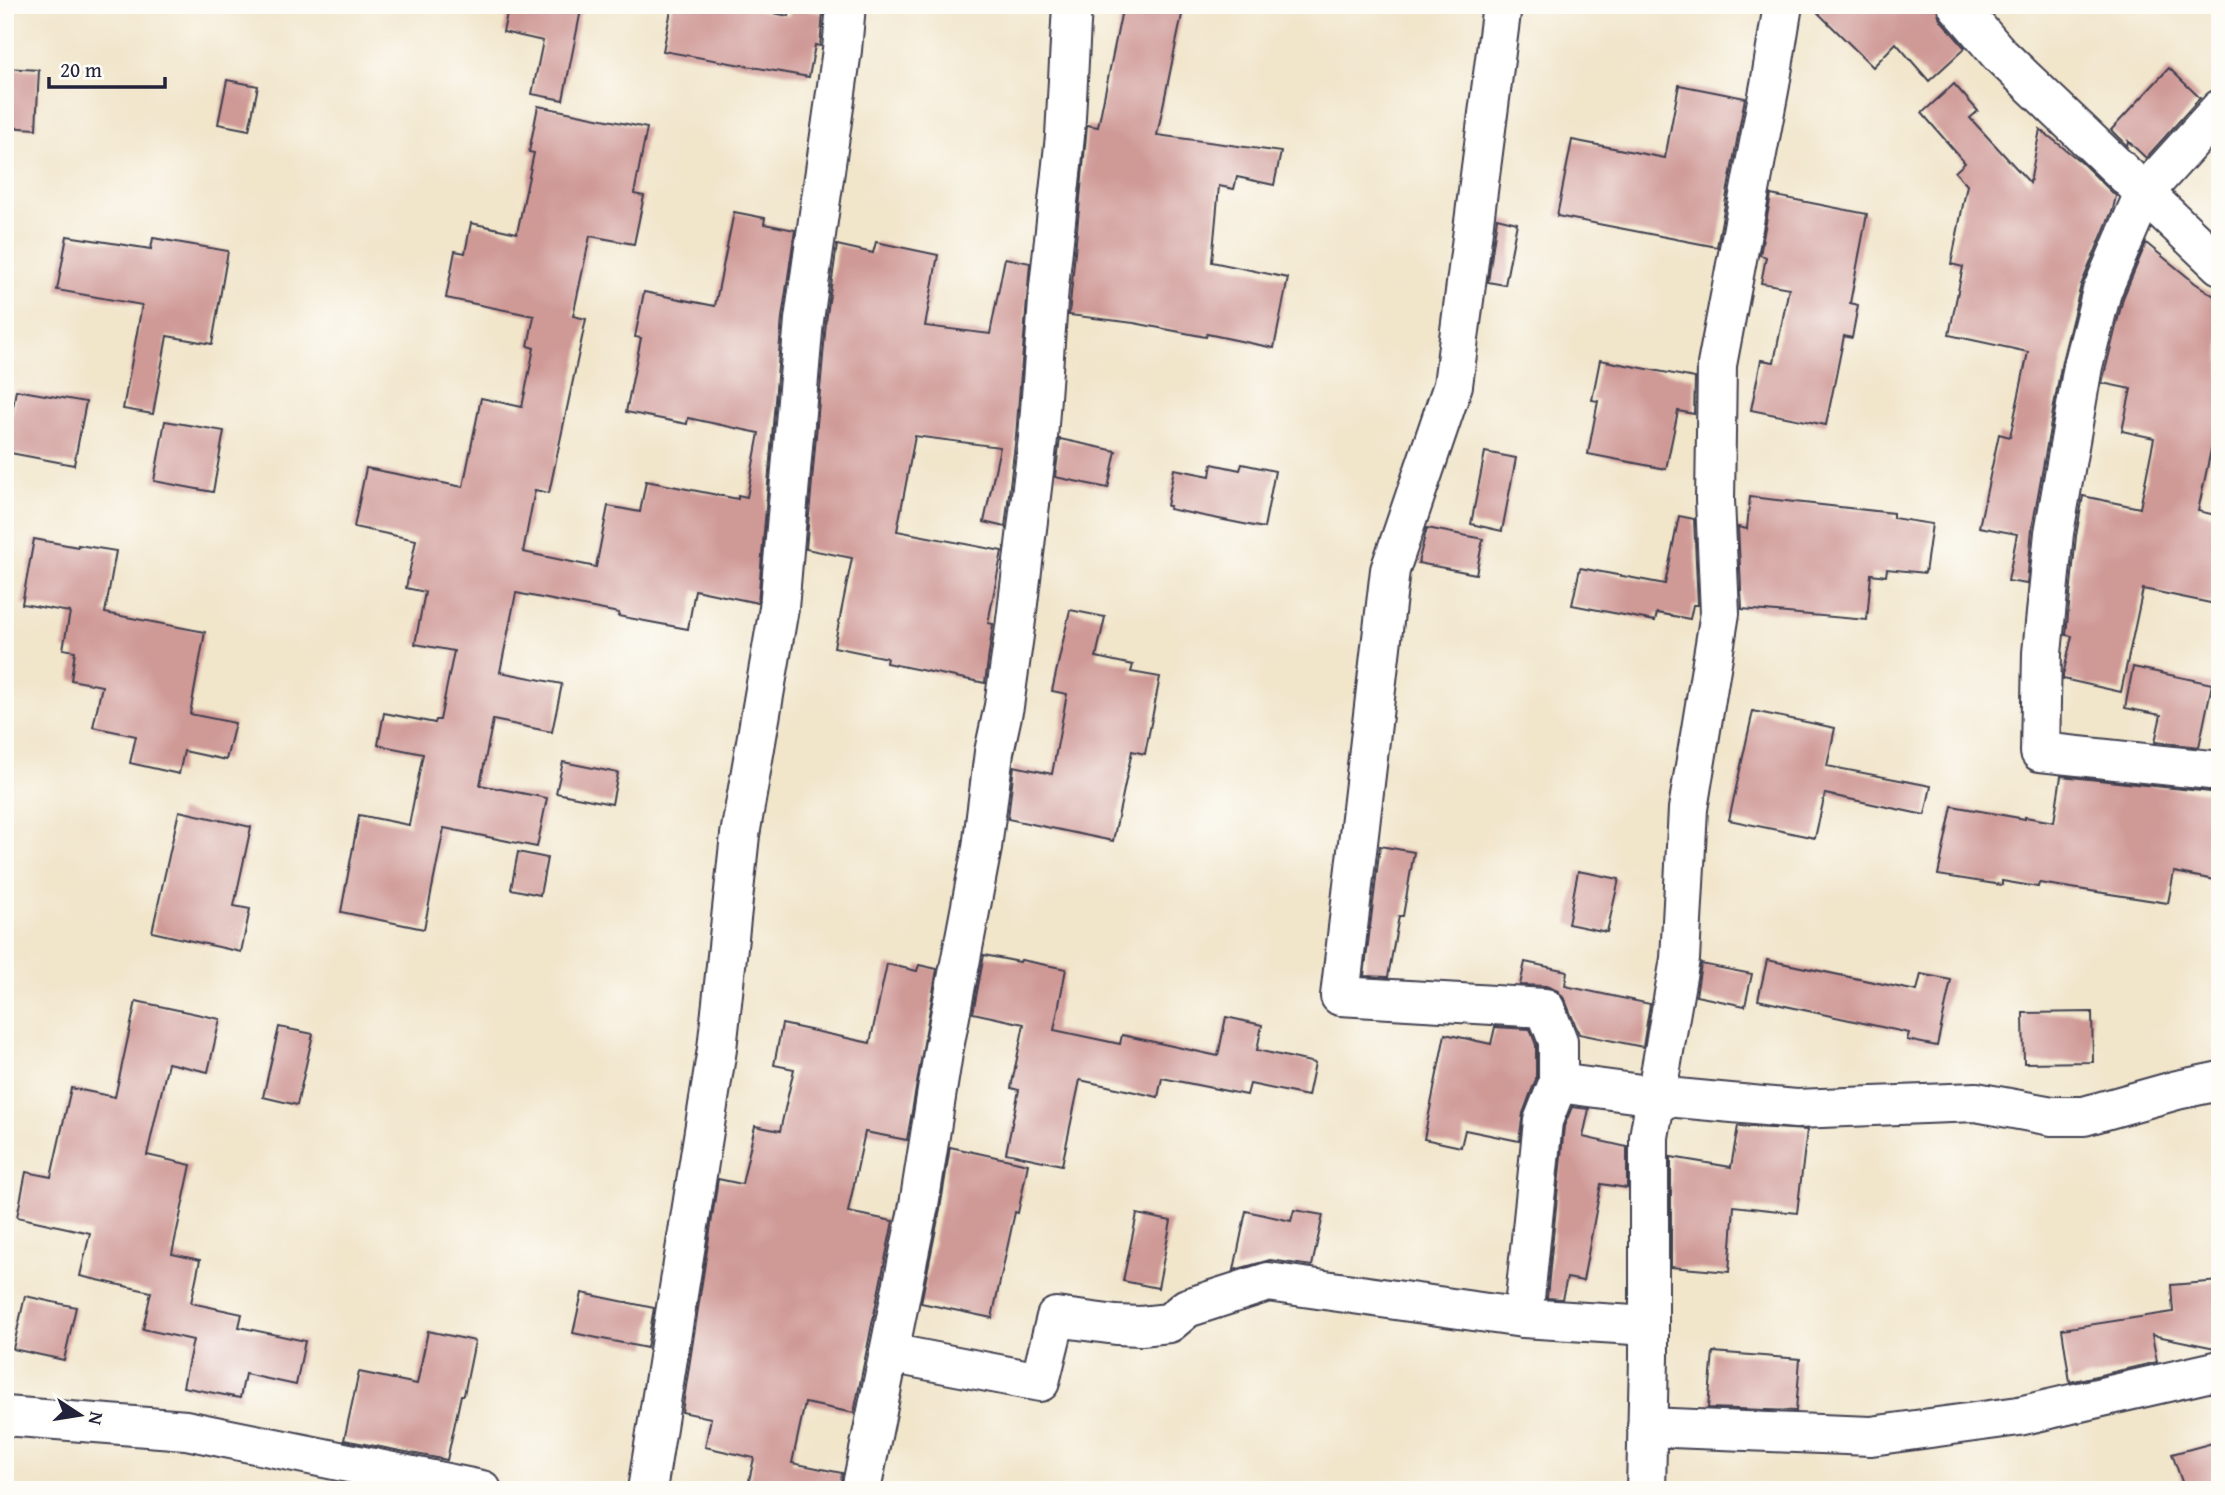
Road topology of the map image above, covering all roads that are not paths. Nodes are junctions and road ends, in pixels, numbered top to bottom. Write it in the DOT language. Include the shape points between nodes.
graph roads {
  1 [pos="846,5"];
  2 [pos="1072,5"];
  3 [pos="1502,5"];
  4 [pos="1783,5"];
  5 [pos="1957,5"];
  6 [pos="2220,108"];
  7 [pos="2144,193"];
  8 [pos="2220,265"];
  9 [pos="2220,771"];
  10 [pos="2220,1081"];
  11 [pos="1558,1083"];
  12 [pos="1656,1096"];
  13 [pos="1523,1318"];
  14 [pos="1649,1326"];
  15 [pos="889,1353"];
  16 [pos="2220,1370"];
  17 [pos="5,1416"];
  18 [pos="1647,1427"];
  19 [pos="482,1490"];
  20 [pos="647,1490"];
  21 [pos="861,1490"];
  22 [pos="1646,1490"];
  1 -- 20 [label="street" via="804,320 779,608 740,835 717,1049"];
  2 -- 15 [label="street" via="1038,438 1015,628 982,848"];
  3 -- 11 [label="street" via="1453,385 1390,570 1340,996 1545,1008 1558,1041"];
  4 -- 12 [label="street" via="1717,365 1715,500 1720,613 1688,809 1680,959"];
  5 -- 7 [label="street" via="2000,55"];
  6 -- 7 [label="street"];
  7 -- 8 [label="street"];
  7 -- 9 [label="street" via="2102,291 2083,366 2053,533 2042,653 2040,752"];
  10 -- 12 [label="street" via="2084,1116 2052,1116 1976,1102 1796,1109"];
  11 -- 12 [label="street"];
  11 -- 13 [label="street" via="1543,1121"];
  12 -- 14 [label="street" via="1649,1137"];
  13 -- 14 [label="street"];
  13 -- 15 [label="street" via="1268,1282 1187,1308 1168,1323 1116,1325 1056,1317 1040,1382"];
  14 -- 18 [label="street"];
  15 -- 21 [label="street"];
  16 -- 18 [label="street" via="2019,1416 1871,1436"];
  17 -- 19 [label="street" via="186,1430"];
  18 -- 22 [label="street"];
}
